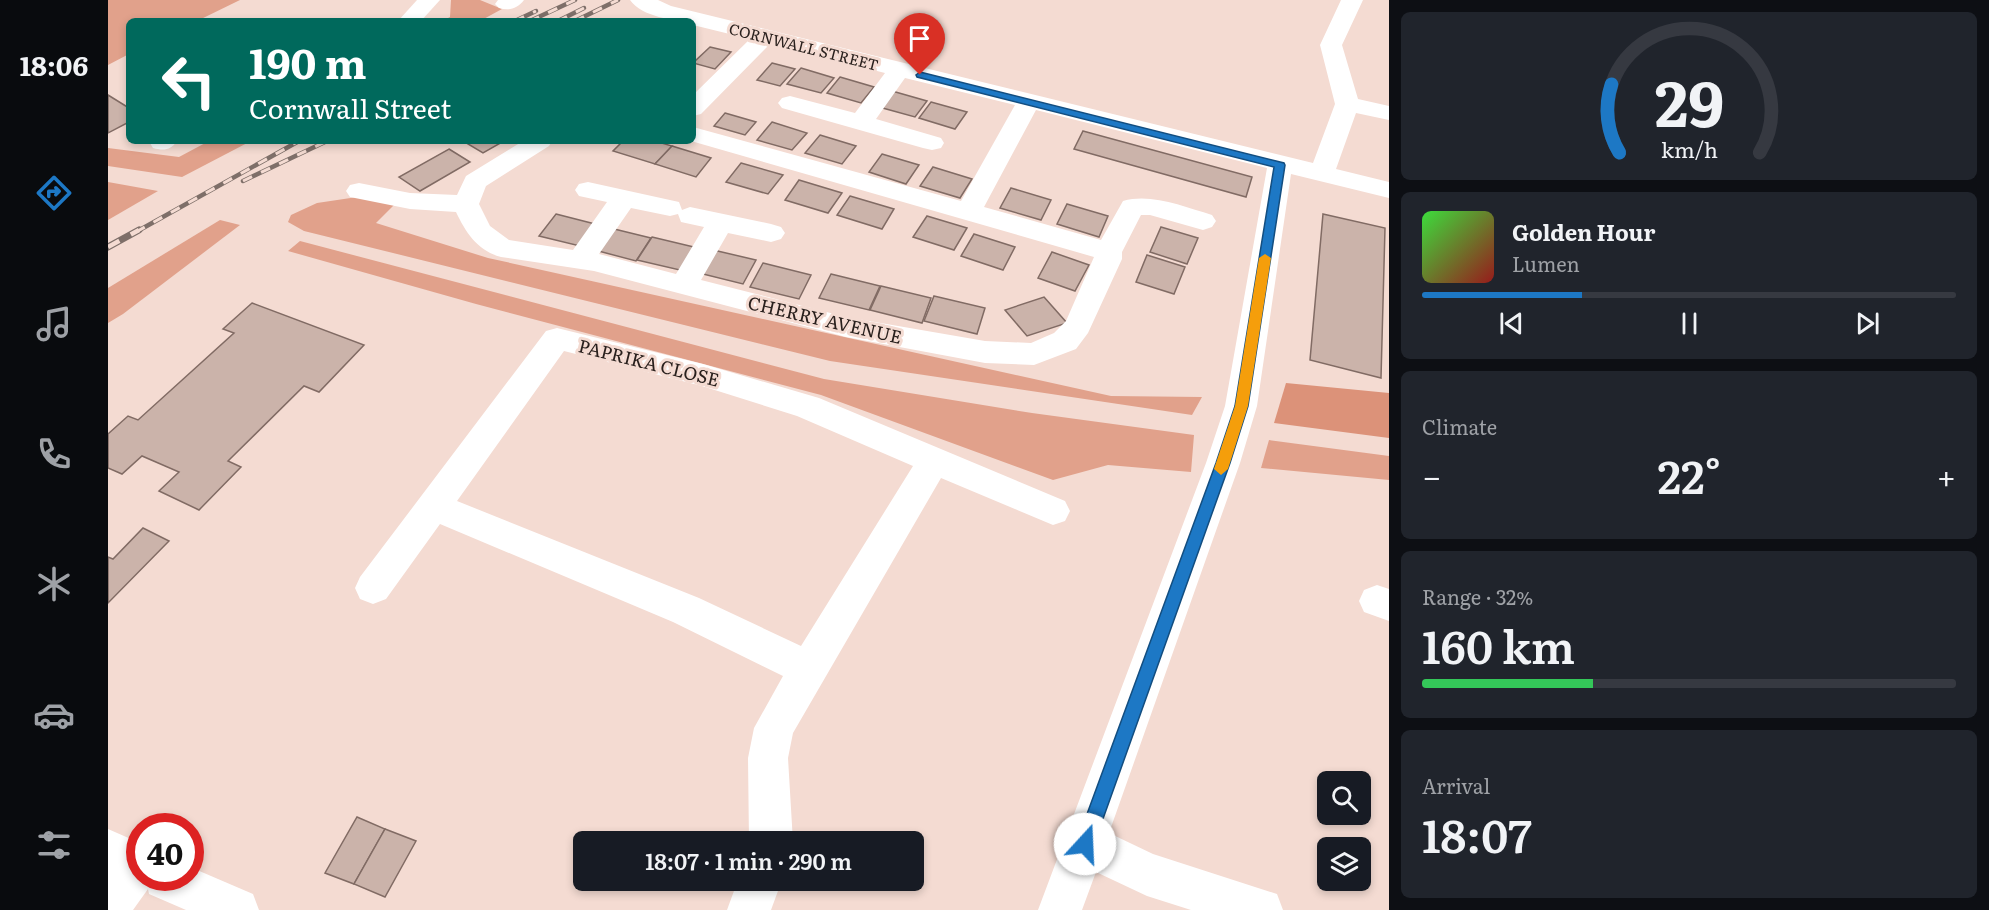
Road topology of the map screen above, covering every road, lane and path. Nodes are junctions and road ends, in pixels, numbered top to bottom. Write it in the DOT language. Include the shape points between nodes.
graph roads {
  1 [pos="429,0"];
  2 [pos="1352,0"];
  3 [pos="644,2"];
  4 [pos="412,18"];
  5 [pos="692,18"];
  6 [pos="696,19"];
  7 [pos="765,36"];
  8 [pos="899,70"];
  9 [pos="1029,102"];
  10 [pos="790,103"];
  11 [pos="1347,104"];
  12 [pos="696,106"];
  13 [pos="1389,112"];
  14 [pos="861,122"];
  15 [pos="696,135"];
  16 [pos="932,143"];
  17 [pos="535,144"];
  18 [pos="1280,165"];
  19 [pos="1321,174"];
  20 [pos="588,190"];
  21 [pos="1389,190"];
  22 [pos="360,191"];
  23 [pos="625,197"];
  24 [pos="466,204"];
  25 [pos="969,211"];
  26 [pos="1203,221"];
  27 [pos="720,223"];
  28 [pos="771,233"];
  29 [pos="1108,252"];
  30 [pos="580,260"];
  31 [pos="683,286"];
  32 [pos="934,461"];
  33 [pos="435,507"];
  34 [pos="1053,511"];
  35 [pos="373,588"];
  36 [pos="808,669"];
  37 [pos="771,831"];
  38 [pos="1085,844"];
  39 [pos="126,882"];
  40 [pos="195,891"];
  41 [pos="755,891"];
  42 [pos="108,908"];
  43 [pos="237,910"];
  44 [pos="749,910"];
  45 [pos="1060,910"];
  46 [pos="1261,910"];
  1 -- 4 [label="street"];
  2 -- 11 [label="street" via="1331,45"];
  3 -- 5 [label="street, CORNWALL STREET"];
  6 -- 7 [label="street, CORNWALL STREET"];
  7 -- 8 [label="street, CORNWALL STREET"];
  7 -- 12 [label="street"];
  8 -- 9 [label="street, CORNWALL STREET"];
  8 -- 14 [label="street"];
  9 -- 18 [label="street, CORNWALL STREET"];
  9 -- 25 [label="street"];
  10 -- 14 [label="street"];
  11 -- 13 [label="street"];
  11 -- 19 [label="street"];
  14 -- 16 [label="street"];
  15 -- 25 [label="street"];
  17 -- 24 [label="street" via="475,182"];
  18 -- 19 [label="street, CORNWALL STREET"];
  18 -- 38 [label="street" via="1241,406"];
  19 -- 21 [label="street, CORNWALL STREET"];
  20 -- 23 [label="street"];
  22 -- 24 [label="street" via="410,201"];
  23 -- 27 [label="street"];
  23 -- 30 [label="street"];
  24 -- 30 [label="street, CHERRY AVENUE" via="479,231 501,248"];
  25 -- 29 [label="street"];
  26 -- 29 [label="street, CHERRY AVENUE" via="1150,207 1132,207"];
  27 -- 28 [label="street"];
  27 -- 31 [label="street"];
  29 -- 31 [label="street, CHERRY AVENUE" via="1078,326 1065,341 1034,354 985,352 846,327"];
  30 -- 31 [label="street, CHERRY AVENUE"];
  32 -- 33 [label="street, PAPRIKA CLOSE" via="808,407 703,375 557,339"];
  32 -- 34 [label="street, PAPRIKA CLOSE"];
  32 -- 36 [label="street"];
  33 -- 35 [label="street, PAPRIKA CLOSE"];
  33 -- 36 [label="street" via="686,610"];
  36 -- 37 [label="street" via="774,728 768,758"];
  38 -- 45 [label="street"];
  38 -- 46 [label="street" via="1147,874"];
  39 -- 42 [label="street"];
  40 -- 43 [label="street"];
  41 -- 44 [label="street"];
}
